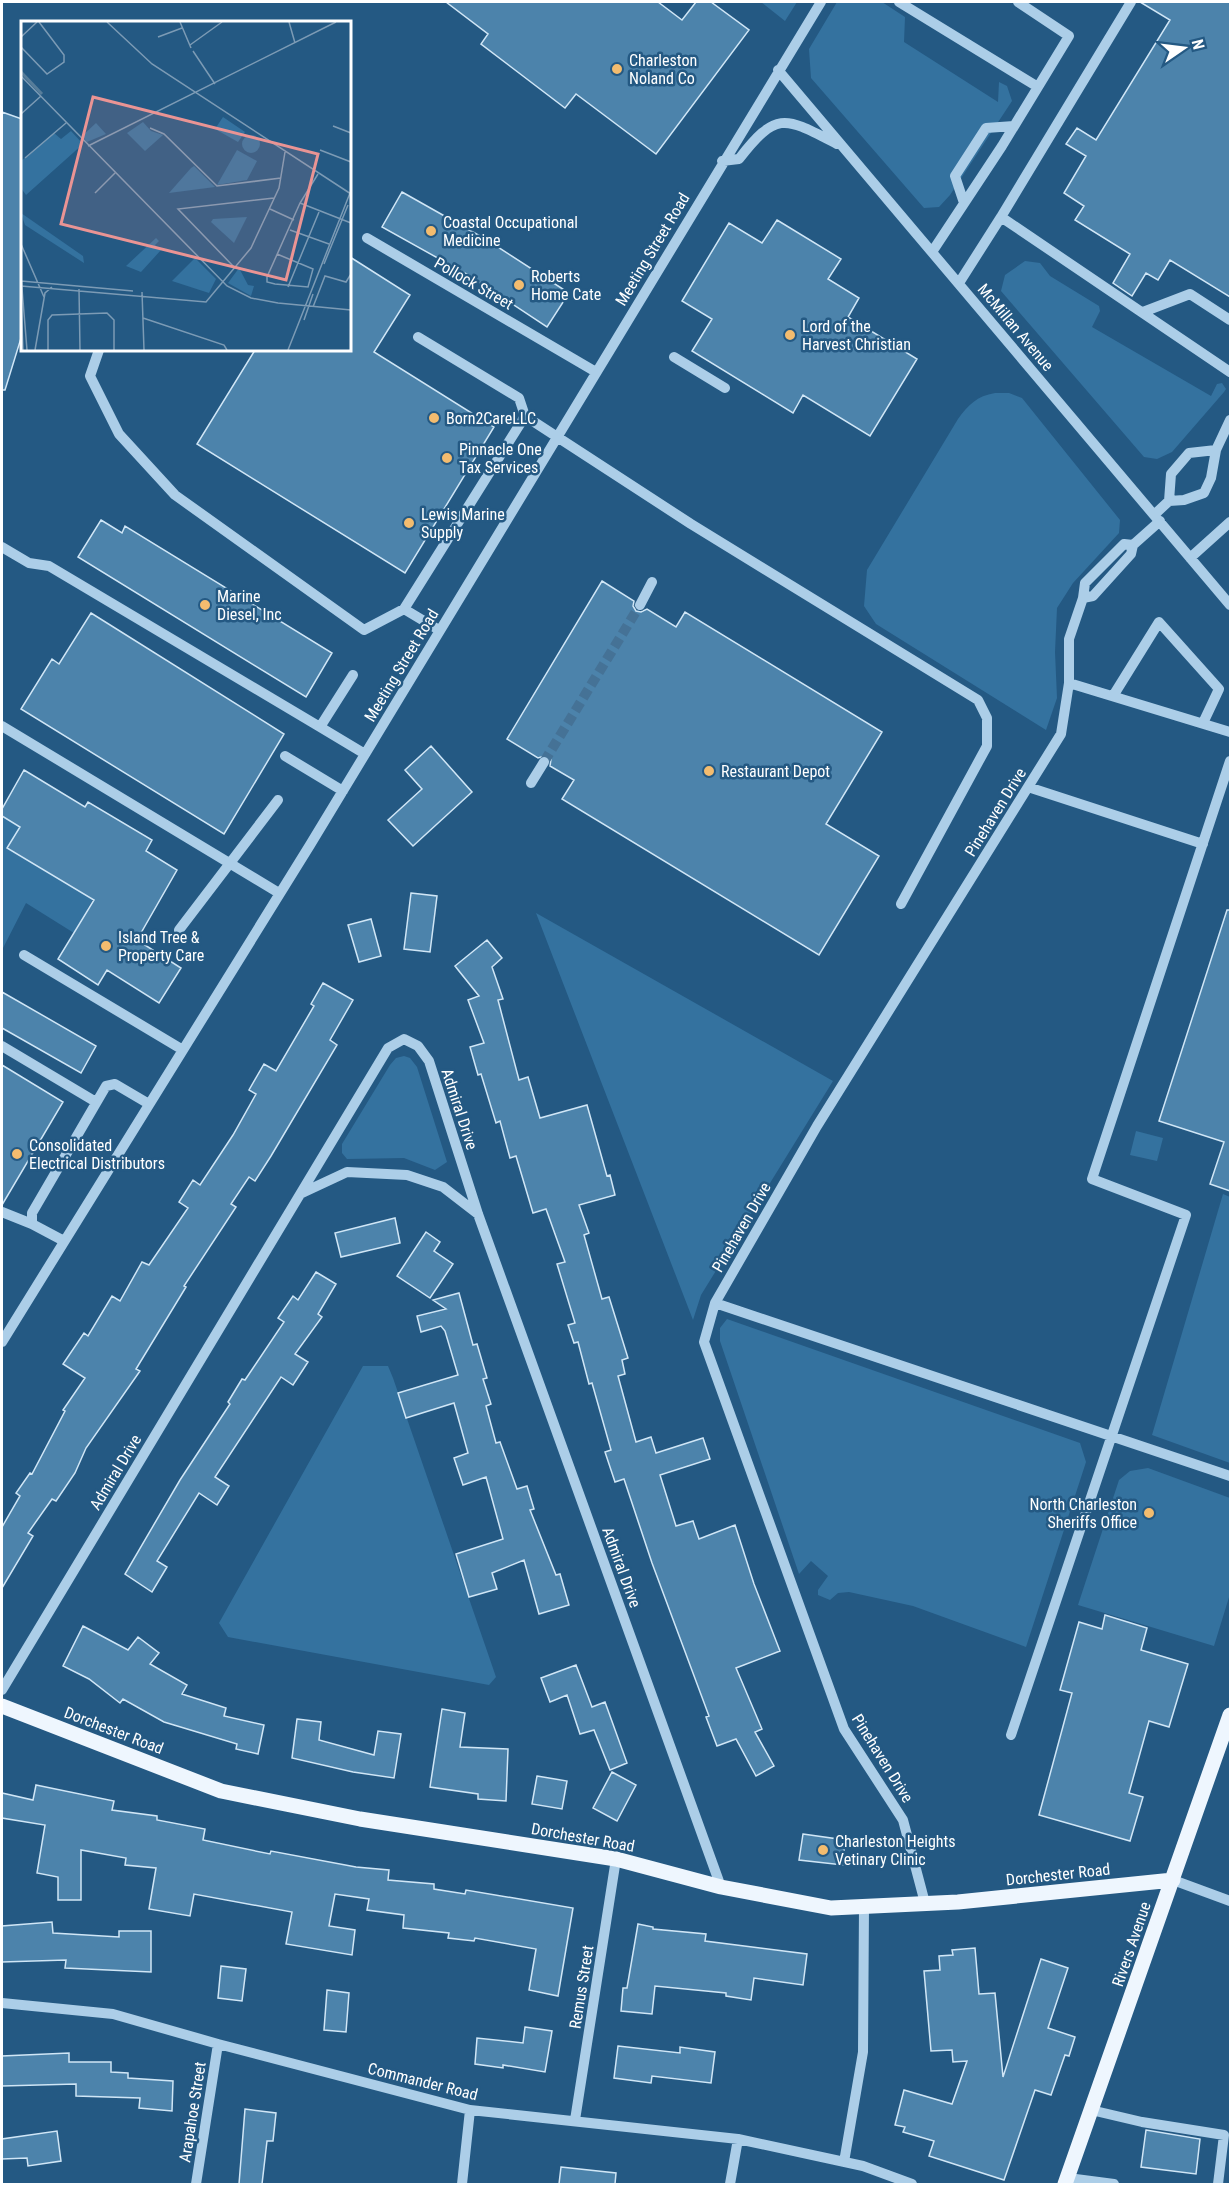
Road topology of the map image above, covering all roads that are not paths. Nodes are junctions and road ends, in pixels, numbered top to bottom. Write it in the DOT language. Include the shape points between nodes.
graph roads {
  1 [pos="821,2"];
  2 [pos="899,2"];
  3 [pos="1018,2"];
  4 [pos="1131,2"];
  5 [pos="778,70"];
  6 [pos="1038,87"];
  7 [pos="1014,126"];
  8 [pos="844,147"];
  9 [pos="722,161"];
  10 [pos="964,203"];
  11 [pos="1001,216"];
  12 [pos="367,238"];
  13 [pos="932,252"];
  14 [pos="959,283"];
  15 [pos="1143,312"];
  16 [pos="1230,321"];
  17 [pos="418,337"];
  18 [pos="99,351"];
  19 [pos="674,357"];
  20 [pos="596,372"];
  21 [pos="1230,372"];
  22 [pos="724,388"];
  23 [pos="525,416"];
  24 [pos="1230,420"];
  25 [pos="555,436"];
  26 [pos="1216,450"];
  27 [pos="1169,501"];
  28 [pos="1157,517"];
  29 [pos="1230,522"];
  30 [pos="2,547"];
  31 [pos="1190,558"];
  32 [pos="652,582"];
  33 [pos="640,604"];
  34 [pos="1230,605"];
  35 [pos="404,609"];
  36 [pos="439,630"];
  37 [pos="353,675"];
  38 [pos="1069,683"];
  39 [pos="1113,696"];
  40 [pos="1203,723"];
  41 [pos="2,726"];
  42 [pos="320,727"];
  43 [pos="1230,732"];
  44 [pos="365,754"];
  45 [pos="285,756"];
  46 [pos="1230,760"];
  47 [pos="544,762"];
  48 [pos="531,783"];
  49 [pos="1028,787"];
  50 [pos="343,791"];
  51 [pos="1225,793"];
  52 [pos="278,800"];
  53 [pos="1203,844"];
  54 [pos="229,863"];
  55 [pos="279,893"];
  56 [pos="901,904"];
  57 [pos="179,930"];
  58 [pos="24,955"];
  59 [pos="2,1046"];
  60 [pos="183,1050"];
  61 [pos="96,1102"];
  62 [pos="149,1104"];
  63 [pos="301,1194"];
  64 [pos="2,1212"];
  65 [pos="478,1214"];
  66 [pos="32,1224"];
  67 [pos="64,1241"];
  68 [pos="715,1302"];
  69 [pos="2,1342"];
  70 [pos="1111,1437"];
  71 [pos="1230,1476"];
  72 [pos="2,1690"];
  73 [pos="2,1706"];
  74 [pos="1230,1715"];
  75 [pos="1011,1735"];
  76 [pos="616,1859"];
  77 [pos="1173,1880"];
  78 [pos="721,1887"];
  79 [pos="1230,1900"];
  80 [pos="925,1903"];
  81 [pos="864,1906"];
  82 [pos="2,2003"];
  83 [pos="218,2044"];
  84 [pos="470,2110"];
  85 [pos="1091,2110"];
  86 [pos="575,2120"];
  87 [pos="738,2139"];
  88 [pos="844,2162"];
  89 [pos="1066,2181"];
  90 [pos="196,2184"];
  91 [pos="462,2184"];
  92 [pos="730,2184"];
  93 [pos="912,2184"];
  94 [pos="1114,2184"];
  95 [pos="1218,2184"];
  1 -- 5 [label="street, Meeting Street Road"];
  2 -- 6 [label="street"];
  3 -- 6 [label="street" via="1069,36"];
  4 -- 11 [label="street"];
  5 -- 8 [label="street, McMillan Avenue"];
  5 -- 9 [label="street, Meeting Street Road"];
  6 -- 7 [label="street"];
  7 -- 10 [label="street"];
  7 -- 10 [label="street" via="986,128 955,176"];
  8 -- 9 [label="street" via="808,128 778,123 759,133 739,159"];
  8 -- 13 [label="street, McMillan Avenue"];
  9 -- 20 [label="street, Meeting Street Road"];
  10 -- 13 [label="street"];
  11 -- 14 [label="street"];
  11 -- 15 [label="street"];
  12 -- 20 [label="street, Pollock Street"];
  13 -- 14 [label="street, McMillan Avenue"];
  14 -- 28 [label="street, McMillan Avenue"];
  15 -- 16 [label="street" via="1190,294"];
  15 -- 21 [label="street"];
  17 -- 23 [label="street" via="519,398"];
  18 -- 35 [label="street" via="90,376 118,434 176,495 364,630"];
  19 -- 22 [label="street"];
  20 -- 25 [label="street, Meeting Street Road"];
  23 -- 25 [label="street"];
  23 -- 35 [label="street"];
  24 -- 26 [label="street"];
  25 -- 36 [label="street, Meeting Street Road"];
  25 -- 56 [label="street" via="978,700 987,718 987,746"];
  26 -- 27 [label="street" via="1204,493 1184,501"];
  26 -- 27 [label="street" via="1189,453 1171,474"];
  27 -- 28 [label="street"];
  28 -- 31 [label="street, McMillan Avenue"];
  28 -- 38 [label="street, Pinehaven Drive" via="1133,545 1124,544 1085,583 1069,639"];
  29 -- 31 [label="street"];
  30 -- 42 [label="street" via="29,563 49,566"];
  31 -- 34 [label="street, McMillan Avenue"];
  32 -- 33 [label="street"];
  35 -- 36 [label="street"];
  36 -- 44 [label="street, Meeting Street Road"];
  37 -- 42 [label="street"];
  38 -- 39 [label="street"];
  38 -- 49 [label="street, Pinehaven Drive" via="1061,734"];
  39 -- 40 [label="street"];
  39 -- 40 [label="street" via="1159,622 1219,689"];
  40 -- 43 [label="street"];
  41 -- 54 [label="street"];
  42 -- 44 [label="street"];
  44 -- 50 [label="street, Meeting Street Road"];
  45 -- 50 [label="street"];
  46 -- 51 [label="street"];
  47 -- 48 [label="street"];
  49 -- 53 [label="street"];
  49 -- 68 [label="street, Pinehaven Drive" via="817,1126"];
  50 -- 55 [label="street, Meeting Street Road"];
  51 -- 53 [label="street"];
  52 -- 54 [label="street"];
  53 -- 70 [label="street" via="1092,1179 1186,1215"];
  54 -- 55 [label="street"];
  54 -- 57 [label="street"];
  55 -- 60 [label="street, Meeting Street Road"];
  58 -- 60 [label="street"];
  59 -- 61 [label="street"];
  60 -- 62 [label="street, Meeting Street Road"];
  61 -- 62 [label="street" via="105,1086 115,1084"];
  61 -- 66 [label="street" via="32,1213"];
  62 -- 67 [label="street, Meeting Street Road"];
  63 -- 65 [label="street" via="347,1172 407,1175 443,1187"];
  63 -- 65 [label="street, Admiral Drive" via="388,1048 404,1039 418,1046 429,1061"];
  63 -- 72 [label="street, Admiral Drive"];
  64 -- 66 [label="street"];
  65 -- 78 [label="street, Admiral Drive"];
  66 -- 67 [label="street"];
  67 -- 69 [label="street, Meeting Street Road"];
  68 -- 70 [label="street"];
  68 -- 80 [label="street, Pinehaven Drive" via="704,1342 844,1729 903,1820"];
  70 -- 71 [label="street"];
  70 -- 75 [label="street"];
  73 -- 76 [label="main road, Dorchester Road" via="221,1791 360,1819"];
  74 -- 77 [label="main road, Rivers Avenue"];
  76 -- 78 [label="main road, Dorchester Road"];
  76 -- 86 [label="street, Remus Street"];
  77 -- 79 [label="street"];
  77 -- 80 [label="main road, Dorchester Road"];
  77 -- 85 [label="main road, Rivers Avenue"];
  78 -- 81 [label="main road, Dorchester Road" via="831,1908"];
  80 -- 81 [label="main road, Dorchester Road"];
  81 -- 88 [label="street" via="863,2052"];
  82 -- 83 [label="street, Commander Road" via="113,2014"];
  83 -- 84 [label="street, Commander Road"];
  83 -- 90 [label="street, Arapahoe Street"];
  84 -- 86 [label="street, Commander Road"];
  84 -- 91 [label="street"];
  85 -- 89 [label="main road, Rivers Avenue"];
  85 -- 95 [label="street" via="1224,2135"];
  86 -- 87 [label="street, Commander Road"];
  87 -- 88 [label="street, Commander Road"];
  87 -- 92 [label="street"];
  88 -- 93 [label="street, Commander Road"];
  89 -- 94 [label="street"];
}
